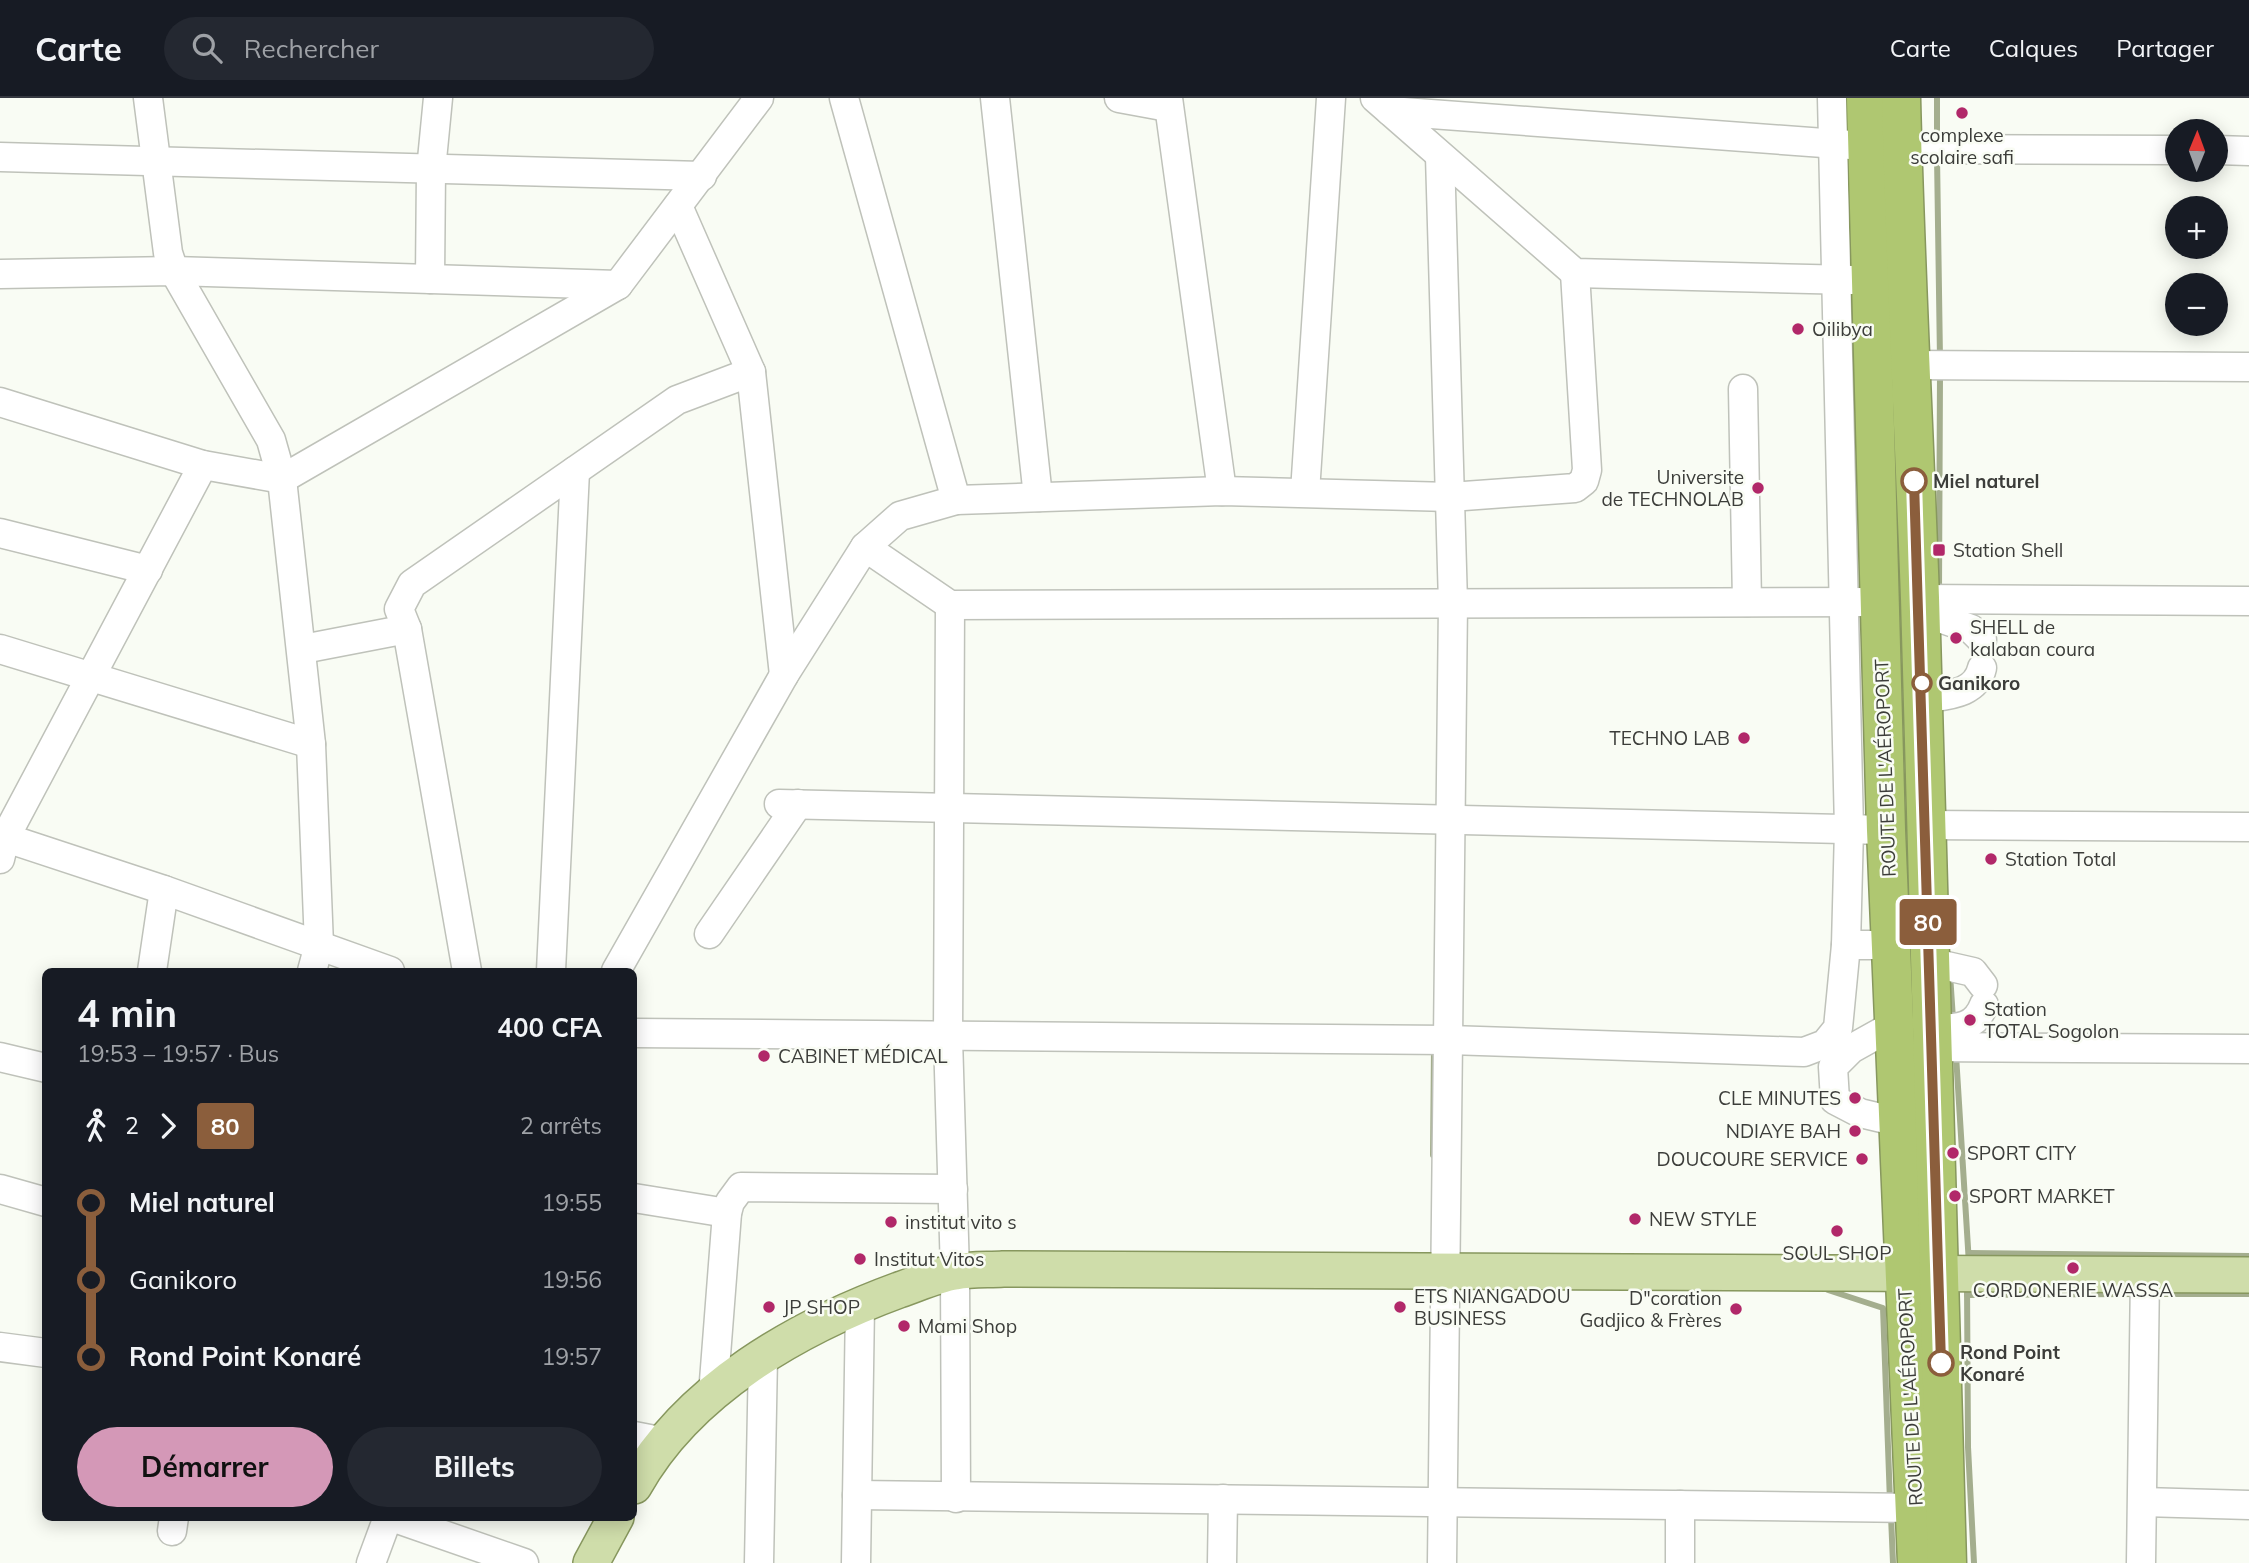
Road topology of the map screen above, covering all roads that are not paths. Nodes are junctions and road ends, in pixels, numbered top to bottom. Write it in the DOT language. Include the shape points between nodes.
graph roads {
  1 [pos="148,98"];
  2 [pos="438,98"];
  3 [pos="759,98"];
  4 [pos="845,98"];
  5 [pos="995,98"];
  6 [pos="1119,98"];
  7 [pos="1331,98"];
  8 [pos="1832,98"];
  9 [pos="1866,98"];
  10 [pos="1900,98"];
  11 [pos="1168,103"];
  12 [pos="1383,104"];
  13 [pos="1868,146"];
  14 [pos="2165,150"];
  15 [pos="2228,150"];
  16 [pos="2249,151"];
  17 [pos="1440,156"];
  18 [pos="0,158"];
  19 [pos="155,163"];
  20 [pos="431,170"];
  21 [pos="702,176"];
  22 [pos="678,206"];
  23 [pos="174,271"];
  24 [pos="1575,273"];
  25 [pos="0,274"];
  26 [pos="430,279"];
  27 [pos="1854,280"];
  28 [pos="618,285"];
  29 [pos="1908,365"];
  30 [pos="2249,367"];
  31 [pos="751,372"];
  32 [pos="1743,389"];
  33 [pos="1,401"];
  34 [pos="203,465"];
  35 [pos="575,471"];
  36 [pos="282,479"];
  37 [pos="1222,491"];
  38 [pos="1305,492"];
  39 [pos="1450,497"];
  40 [pos="1038,498"];
  41 [pos="956,500"];
  42 [pos="0,533"];
  43 [pos="864,547"];
  44 [pos="148,570"];
  45 [pos="2249,601"];
  46 [pos="1842,602"];
  47 [pos="1880,602"];
  48 [pos="1454,603"];
  49 [pos="1747,603"];
  50 [pos="1920,605"];
  51 [pos="950,606"];
  52 [pos="407,629"];
  53 [pos="1982,640"];
  54 [pos="0,649"];
  55 [pos="303,649"];
  56 [pos="1982,668"];
  57 [pos="784,675"];
  58 [pos="91,677"];
  59 [pos="1923,699"];
  60 [pos="311,744"];
  61 [pos="949,808"];
  62 [pos="1451,820"];
  63 [pos="1926,825"];
  64 [pos="2249,827"];
  65 [pos="1849,829"];
  66 [pos="1886,830"];
  67 [pos="2,844"];
  68 [pos="164,890"];
  69 [pos="709,934"];
  70 [pos="1891,945"];
  71 [pos="1846,946"];
  72 [pos="316,958"];
  73 [pos="1929,962"];
  74 [pos="152,968"];
  75 [pos="373,968"];
  76 [pos="466,968"];
  77 [pos="551,968"];
  78 [pos="618,968"];
  79 [pos="637,1033"];
  80 [pos="1918,1034"];
  81 [pos="948,1038"];
  82 [pos="1448,1040"];
  83 [pos="2249,1048"];
  84 [pos="0,1057"];
  85 [pos="42,1067"];
  86 [pos="1898,1122"];
  87 [pos="0,1189"];
  88 [pos="953,1189"];
  89 [pos="637,1198"];
  90 [pos="42,1201"];
  91 [pos="727,1213"];
  92 [pos="1446,1271"];
  93 [pos="955,1272"];
  94 [pos="1921,1273"];
  95 [pos="2145,1275"];
  96 [pos="2249,1275"];
  97 [pos="860,1304"];
  98 [pos="0,1347"];
  99 [pos="42,1352"];
  100 [pos="763,1357"];
  101 [pos="713,1394"];
  102 [pos="649,1439"];
  103 [pos="637,1477"];
  104 [pos="857,1495"];
  105 [pos="956,1498"];
  106 [pos="1223,1499"];
  107 [pos="1443,1502"];
  108 [pos="2143,1502"];
  109 [pos="1680,1505"];
  110 [pos="2249,1505"];
  111 [pos="1916,1508"];
  112 [pos="388,1521"];
  113 [pos="402,1521"];
  114 [pos="615,1521"];
  115 [pos="371,1563"];
  116 [pos="524,1563"];
  117 [pos="592,1563"];
  118 [pos="760,1563"];
  119 [pos="856,1563"];
  120 [pos="1222,1563"];
  121 [pos="1442,1563"];
  122 [pos="1680,1563"];
  123 [pos="1917,1563"];
  124 [pos="1947,1563"];
  125 [pos="2141,1563"];
  1 -- 19 [label="street"];
  2 -- 20 [label="street"];
  3 -- 21 [label="street"];
  4 -- 41 [label="street"];
  5 -- 40 [label="street"];
  6 -- 11 [label="street"];
  7 -- 38 [label="street"];
  8 -- 13 [label="street"];
  9 -- 13 [label="highway, ROUTE DE L'AÉROPORT"];
  10 -- 13 [label="highway, ROUTE DE L'AÉROPORT"];
  11 -- 37 [label="street"];
  12 -- 13 [label="street"];
  12 -- 17 [label="street"];
  13 -- 14 [label="street"];
  13 -- 27 [label="highway, ROUTE DE L'AÉROPORT"];
  13 -- 29 [label="highway, ROUTE DE L'AÉROPORT"];
  15 -- 16 [label="street"];
  17 -- 24 [label="street"];
  17 -- 39 [label="street"];
  18 -- 19 [label="street"];
  19 -- 20 [label="street"];
  19 -- 23 [label="street" via="167,253"];
  20 -- 21 [label="street"];
  20 -- 26 [label="street"];
  21 -- 22 [label="street"];
  22 -- 28 [label="street"];
  22 -- 31 [label="street"];
  23 -- 25 [label="street"];
  23 -- 26 [label="street"];
  23 -- 36 [label="street" via="271,440"];
  24 -- 27 [label="street"];
  24 -- 39 [label="street" via="1584,481 1575,488"];
  26 -- 28 [label="street"];
  27 -- 46 [label="street"];
  27 -- 47 [label="highway, ROUTE DE L'AÉROPORT"];
  28 -- 36 [label="street"];
  29 -- 30 [label="street"];
  29 -- 50 [label="highway, ROUTE DE L'AÉROPORT"];
  31 -- 35 [label="street" via="677,400"];
  31 -- 57 [label="street"];
  32 -- 49 [label="street"];
  33 -- 34 [label="street"];
  34 -- 36 [label="street"];
  34 -- 44 [label="street"];
  35 -- 52 [label="street" via="412,584 399,609"];
  35 -- 77 [label="street"];
  36 -- 55 [label="street"];
  37 -- 38 [label="street"];
  37 -- 40 [label="street"];
  38 -- 39 [label="street"];
  39 -- 48 [label="street"];
  40 -- 41 [label="street"];
  41 -- 43 [label="street" via="900,516"];
  42 -- 44 [label="street"];
  43 -- 51 [label="street"];
  43 -- 57 [label="street"];
  44 -- 58 [label="street"];
  45 -- 50 [label="street"];
  46 -- 47 [label="street"];
  46 -- 49 [label="street"];
  46 -- 65 [label="street"];
  47 -- 66 [label="highway, ROUTE DE L'AÉROPORT"];
  48 -- 49 [label="street"];
  48 -- 51 [label="street"];
  48 -- 62 [label="street"];
  50 -- 53 [label="street" via="1971,629"];
  50 -- 59 [label="highway, ROUTE DE L'AÉROPORT"];
  51 -- 61 [label="street"];
  52 -- 55 [label="street"];
  52 -- 76 [label="street"];
  54 -- 58 [label="street"];
  55 -- 60 [label="street"];
  56 -- 59 [label="street" via="1980,679 1964,691"];
  57 -- 78 [label="street"];
  58 -- 60 [label="street"];
  58 -- 67 [label="street"];
  59 -- 63 [label="highway, ROUTE DE L'AÉROPORT"];
  60 -- 72 [label="street"];
  61 -- 62 [label="street"];
  61 -- 69 [label="street" via="788,804"];
  61 -- 81 [label="street"];
  62 -- 65 [label="street"];
  62 -- 82 [label="street"];
  63 -- 64 [label="street"];
  63 -- 73 [label="highway, ROUTE DE L'AÉROPORT"];
  65 -- 66 [label="street"];
  65 -- 71 [label="street"];
  66 -- 70 [label="highway, ROUTE DE L'AÉROPORT"];
  67 -- 68 [label="street"];
  68 -- 72 [label="street"];
  68 -- 74 [label="street"];
  70 -- 71 [label="street"];
  70 -- 80 [label="highway, ROUTE DE L'AÉROPORT"];
  71 -- 82 [label="street" via="1838,1028 1825,1044 1804,1052"];
  72 -- 75 [label="street"];
  73 -- 80 [label="highway, ROUTE DE L'AÉROPORT"];
  73 -- 80 [label="street" via="1973,972 1983,995 1980,1016 1966,1027"];
  79 -- 81 [label="street"];
  80 -- 83 [label="street"];
  80 -- 86 [label="highway, ROUTE DE L'AÉROPORT"];
  80 -- 86 [label="street" via="1851,1049 1833,1067 1835,1100"];
  80 -- 94 [label="highway, ROUTE DE L'AÉROPORT"];
  81 -- 82 [label="street"];
  81 -- 88 [label="street"];
  82 -- 92 [label="street"];
  84 -- 85 [label="street"];
  86 -- 94 [label="highway, ROUTE DE L'AÉROPORT"];
  87 -- 90 [label="street"];
  88 -- 91 [label="street" via="741,1187"];
  88 -- 93 [label="street"];
  89 -- 91 [label="street"];
  91 -- 101 [label="street"];
  92 -- 93 [label="main road"];
  92 -- 94 [label="main road"];
  92 -- 107 [label="street"];
  93 -- 97 [label="main road"];
  93 -- 105 [label="street"];
  94 -- 95 [label="main road"];
  94 -- 111 [label="highway, ROUTE DE L'AÉROPORT"];
  94 -- 124 [label="highway, ROUTE DE L'AÉROPORT"];
  95 -- 96 [label="main road"];
  95 -- 108 [label="street"];
  97 -- 100 [label="main road"];
  97 -- 104 [label="street"];
  98 -- 99 [label="street"];
  100 -- 101 [label="main road"];
  100 -- 118 [label="street"];
  101 -- 102 [label="main road"];
  102 -- 103 [label="main road"];
  104 -- 105 [label="street"];
  104 -- 119 [label="street"];
  105 -- 106 [label="street"];
  106 -- 107 [label="street"];
  106 -- 120 [label="street"];
  107 -- 109 [label="street"];
  107 -- 121 [label="street"];
  108 -- 110 [label="street"];
  108 -- 125 [label="street"];
  109 -- 111 [label="street"];
  109 -- 122 [label="street"];
  111 -- 123 [label="highway, ROUTE DE L'AÉROPORT"];
  112 -- 115 [label="street"];
  113 -- 116 [label="street"];
  114 -- 117 [label="main road"];
}
